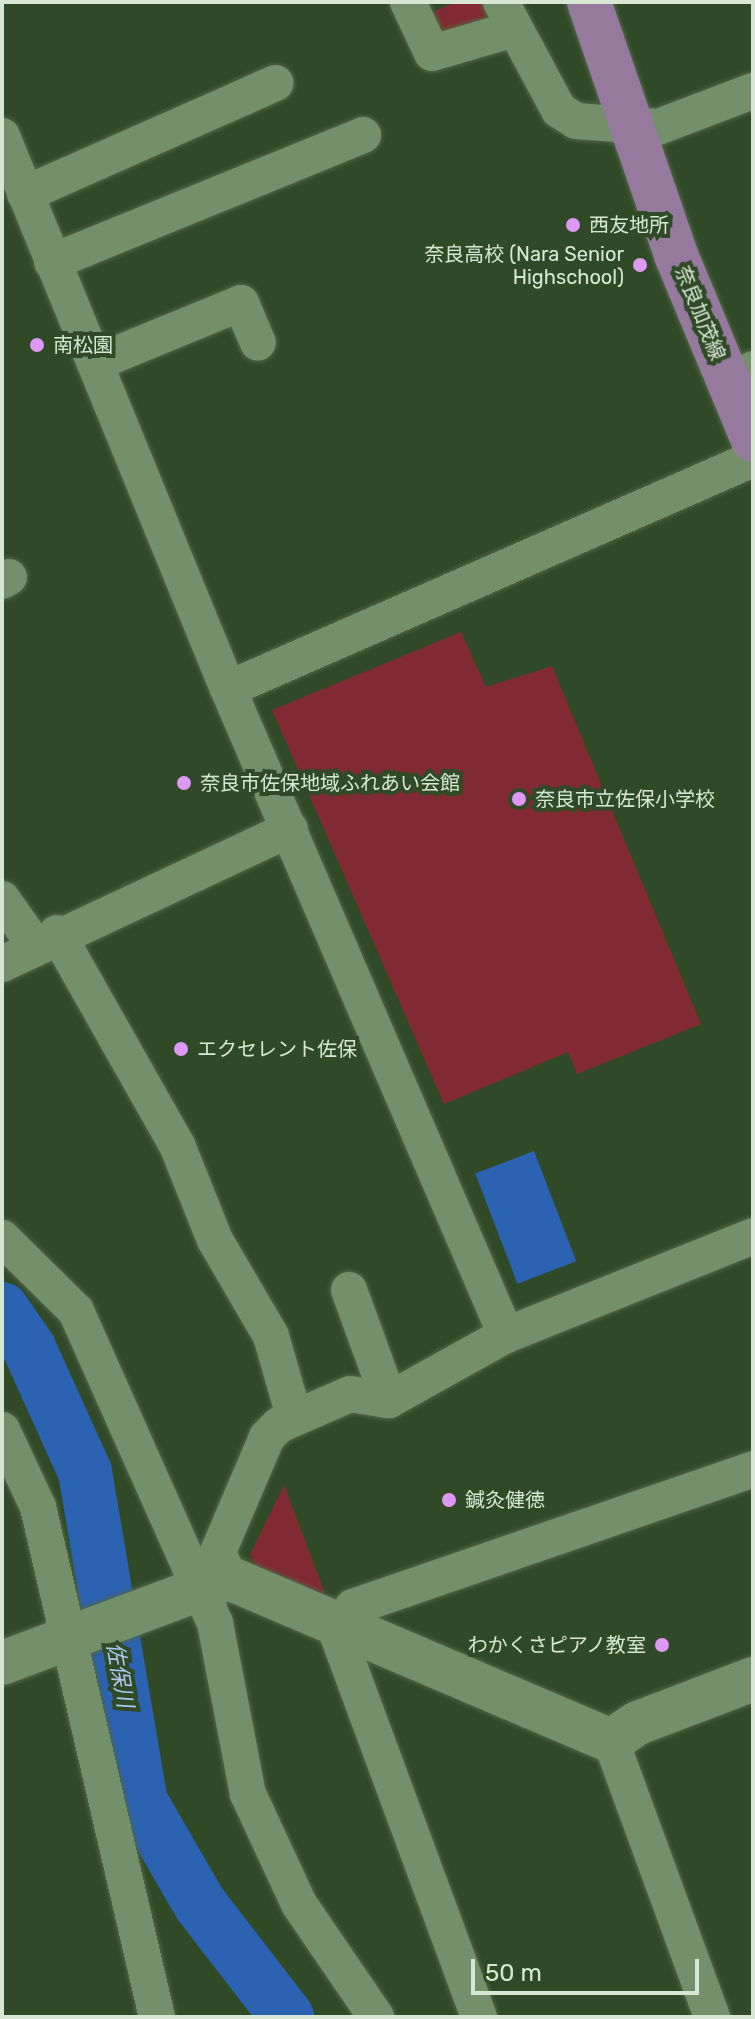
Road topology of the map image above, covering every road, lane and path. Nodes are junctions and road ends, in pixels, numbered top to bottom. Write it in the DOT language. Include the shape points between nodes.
graph roads {
  1 [pos="408,2"];
  2 [pos="589,2"];
  3 [pos="507,16"];
  4 [pos="275,83"];
  5 [pos="753,91"];
  6 [pos="631,127"];
  7 [pos="363,135"];
  8 [pos="2,136"];
  9 [pos="25,194"];
  10 [pos="52,262"];
  11 [pos="258,343"];
  12 [pos="95,363"];
  13 [pos="740,375"];
  14 [pos="753,440"];
  15 [pos="753,459"];
  16 [pos="228,689"];
  17 [pos="290,829"];
  18 [pos="2,899"];
  19 [pos="45,939"];
  20 [pos="2,964"];
  21 [pos="753,1236"];
  22 [pos="2,1238"];
  23 [pos="349,1290"];
  24 [pos="506,1335"];
  25 [pos="389,1400"];
  26 [pos="294,1416"];
  27 [pos="2,1430"];
  28 [pos="753,1469"];
  29 [pos="215,1584"];
  30 [pos="335,1628"];
  31 [pos="71,1638"];
  32 [pos="2,1663"];
  33 [pos="753,1679"];
  34 [pos="611,1741"];
  35 [pos="710,2016"];
  36 [pos="157,2017"];
  37 [pos="376,2017"];
  38 [pos="479,2017"];
  1 -- 3 [label="street" via="432,53"];
  2 -- 6 [label="main road, 奈良加茂線"];
  3 -- 6 [label="street" via="559,110 576,121"];
  4 -- 9 [label="street"];
  5 -- 6 [label="street" via="658,127"];
  6 -- 13 [label="main road, 奈良加茂線"];
  7 -- 10 [label="street"];
  8 -- 9 [label="street"];
  9 -- 10 [label="street"];
  10 -- 12 [label="street"];
  11 -- 12 [label="street" via="241,303"];
  12 -- 16 [label="street"];
  13 -- 14 [label="main road, 奈良加茂線"];
  15 -- 16 [label="street"];
  16 -- 17 [label="street"];
  17 -- 19 [label="street"];
  17 -- 24 [label="street"];
  18 -- 19 [label="street"];
  19 -- 20 [label="street"];
  19 -- 26 [label="street" via="177,1145 215,1240 271,1336"];
  21 -- 24 [label="street"];
  22 -- 29 [label="street" via="76,1311"];
  23 -- 25 [label="street"];
  24 -- 25 [label="street"];
  25 -- 26 [label="street" via="350,1394"];
  26 -- 29 [label="street" via="267,1437 218,1552"];
  27 -- 31 [label="street" via="38,1507"];
  28 -- 30 [label="street" via="353,1607"];
  29 -- 30 [label="street"];
  29 -- 31 [label="street"];
  29 -- 37 [label="street" via="248,1794 299,1904"];
  30 -- 34 [label="street"];
  30 -- 38 [label="street"];
  31 -- 32 [label="street"];
  31 -- 36 [label="street"];
  33 -- 34 [label="street"];
  34 -- 35 [label="street"];
}
